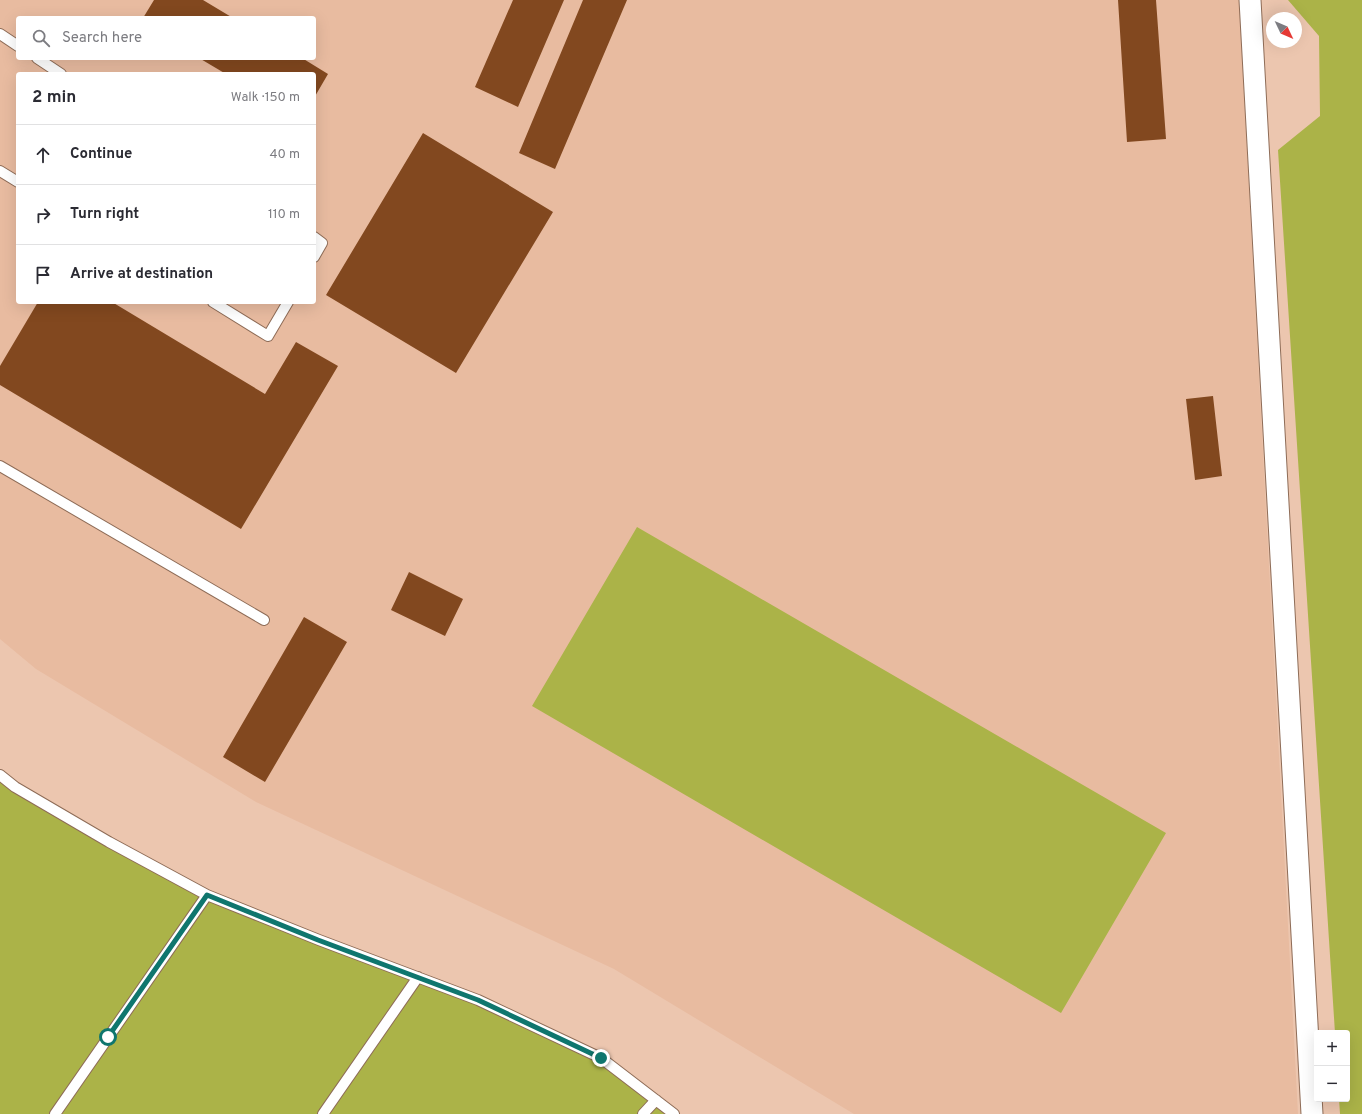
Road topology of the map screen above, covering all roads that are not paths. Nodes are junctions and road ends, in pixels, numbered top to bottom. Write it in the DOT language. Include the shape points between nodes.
graph roads {
  1 [pos="1250,0"];
  2 [pos="0,34"];
  3 [pos="16,45"];
  4 [pos="40,60"];
  5 [pos="58,72"];
  6 [pos="0,171"];
  7 [pos="16,181"];
  8 [pos="316,238"];
  9 [pos="316,254"];
  10 [pos="216,304"];
  11 [pos="287,304"];
  12 [pos="0,466"];
  13 [pos="264,620"];
  14 [pos="0,775"];
  15 [pos="207,895"];
  16 [pos="418,977"];
  17 [pos="656,1100"];
  18 [pos="55,1114"];
  19 [pos="323,1114"];
  20 [pos="643,1114"];
  21 [pos="674,1114"];
  22 [pos="1312,1114"];
  1 -- 22 [label="street"];
  2 -- 3 [label="lane"];
  4 -- 5 [label="lane"];
  6 -- 7 [label="lane"];
  8 -- 9 [label="lane" via="322,243"];
  10 -- 11 [label="lane" via="268,336"];
  12 -- 13 [label="lane"];
  14 -- 15 [label="lane" via="15,787 109,842"];
  15 -- 16 [label="lane"];
  15 -- 18 [label="lane"];
  16 -- 17 [label="lane" via="478,1000 601,1058"];
  16 -- 19 [label="lane"];
  17 -- 20 [label="lane"];
  17 -- 21 [label="lane"];
}
